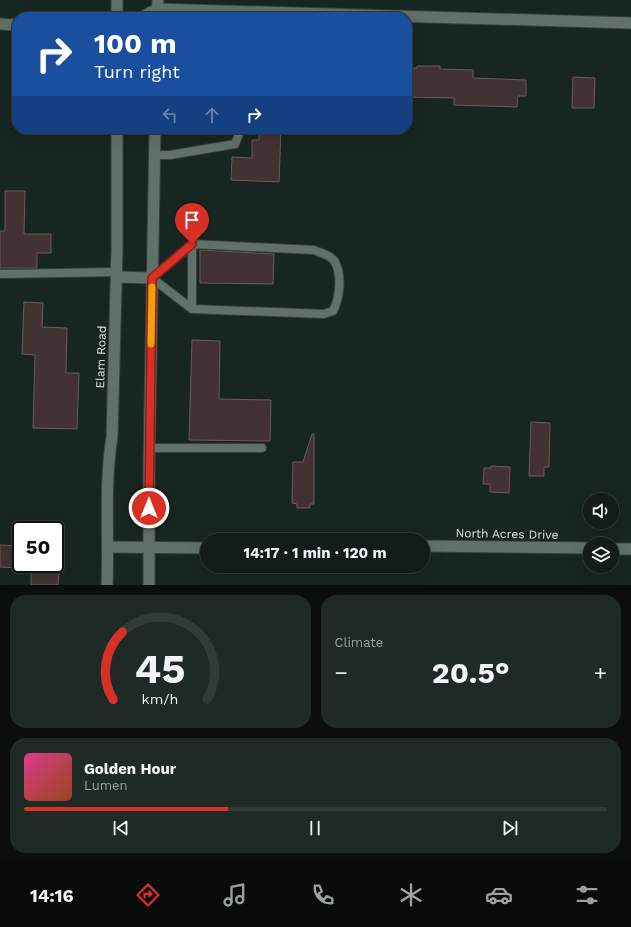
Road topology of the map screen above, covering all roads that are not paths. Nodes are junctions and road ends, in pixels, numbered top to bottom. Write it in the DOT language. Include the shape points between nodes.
graph roads {
  1 [pos="117,0"];
  2 [pos="158,9"];
  3 [pos="117,12"];
  4 [pos="191,12"];
  5 [pos="412,18"];
  6 [pos="631,23"];
  7 [pos="0,24"];
  8 [pos="12,24"];
  9 [pos="117,134"];
  10 [pos="155,134"];
  11 [pos="238,134"];
  12 [pos="154,155"];
  13 [pos="192,244"];
  14 [pos="0,274"];
  15 [pos="117,275"];
  16 [pos="152,278"];
  17 [pos="192,309"];
  18 [pos="149,448"];
  19 [pos="262,448"];
  20 [pos="430,546"];
  21 [pos="108,547"];
  22 [pos="149,548"];
  23 [pos="200,548"];
  24 [pos="583,548"];
  25 [pos="619,549"];
  26 [pos="631,549"];
  27 [pos="107,585"];
  28 [pos="149,585"];
  1 -- 3 [label="main road"];
  2 -- 4 [label="main road"];
  5 -- 6 [label="main road"];
  7 -- 8 [label="main road"];
  9 -- 15 [label="main road, Elam Road"];
  10 -- 12 [label="main road"];
  11 -- 12 [label="lane" via="235,144 170,155"];
  12 -- 16 [label="main road"];
  13 -- 16 [label="lane"];
  13 -- 17 [label="lane"];
  13 -- 17 [label="lane" via="314,250 335,261 339,284 337,303 333,311 324,314"];
  14 -- 15 [label="lane"];
  15 -- 16 [label="main road"];
  15 -- 21 [label="main road, Elam Road" via="112,437 107,466"];
  16 -- 17 [label="lane"];
  16 -- 18 [label="main road"];
  18 -- 19 [label="lane"];
  18 -- 22 [label="main road"];
  20 -- 24 [label="main road, North Acres Drive"];
  21 -- 22 [label="main road"];
  21 -- 27 [label="main road, Elam Road"];
  22 -- 23 [label="main road"];
  22 -- 28 [label="main road"];
  25 -- 26 [label="main road"];
}
